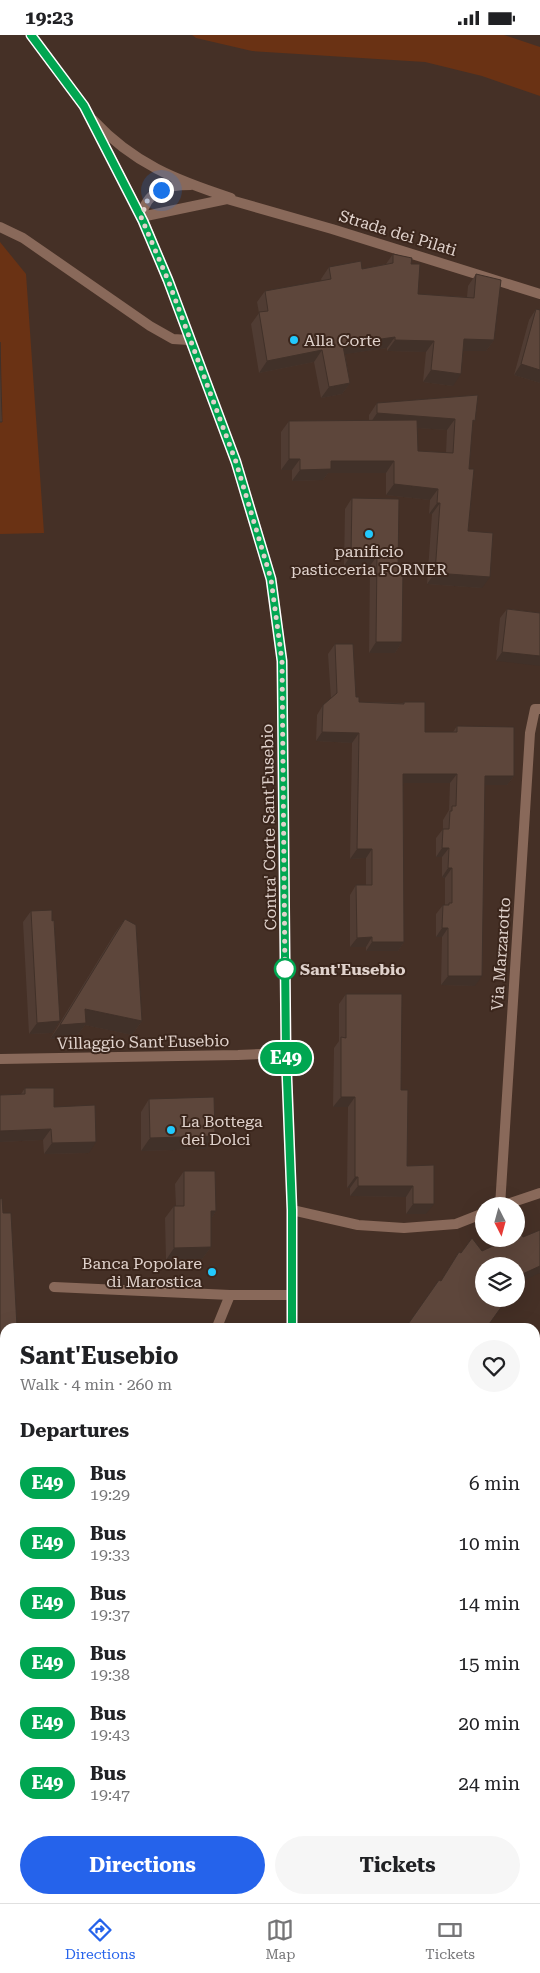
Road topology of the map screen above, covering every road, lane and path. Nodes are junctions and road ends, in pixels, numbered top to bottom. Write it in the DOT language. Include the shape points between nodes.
graph roads {
  1 [pos="31,35"];
  2 [pos="88,115"];
  3 [pos="191,185"];
  4 [pos="246,203"];
  5 [pos="141,217"];
  6 [pos="0,227"];
  7 [pos="540,294"];
  8 [pos="189,340"];
  9 [pos="540,709"];
  10 [pos="286,1053"];
  11 [pos="0,1059"];
  12 [pos="540,1193"];
  13 [pos="501,1197"];
  14 [pos="525,1198"];
  15 [pos="292,1210"];
  16 [pos="475,1217"];
  17 [pos="54,1287"];
  18 [pos="230,1295"];
  19 [pos="292,1295"];
  20 [pos="219,1323"];
  21 [pos="292,1323"];
  1 -- 2 [label="street"];
  2 -- 3 [label="street, Strada dei Pilati" via="133,156"];
  2 -- 5 [label="street, Contra' Corte Sant'Eusebio"];
  3 -- 4 [label="street, Strada dei Pilati"];
  3 -- 5 [label="street, Strada dei Pilati" via="173,186 154,194 148,199"];
  4 -- 5 [label="street, Strada dei Pilati" via="227,199"];
  4 -- 7 [label="street, Strada dei Pilati"];
  5 -- 8 [label="street, Contra' Corte Sant'Eusebio"];
  6 -- 8 [label="street" via="23,238 150,326 173,339"];
  8 -- 10 [label="street, Contra' Corte Sant'Eusebio" via="236,462 271,579 282,661"];
  9 -- 13 [label="street, Via Marzarotto" via="535,709 530,733"];
  10 -- 11 [label="street, Villaggio Sant'Eusebio"];
  10 -- 15 [label="street, Contra' Corte Sant'Eusebio"];
  12 -- 14 [label="street"];
  15 -- 16 [label="street" via="358,1225 404,1228 456,1224"];
  15 -- 19 [label="street, Contra' Corte Sant'Eusebio"];
  17 -- 18 [label="street"];
  18 -- 19 [label="street"];
  18 -- 20 [label="street"];
  19 -- 21 [label="street, Contra' Corte Sant'Eusebio"];
}
